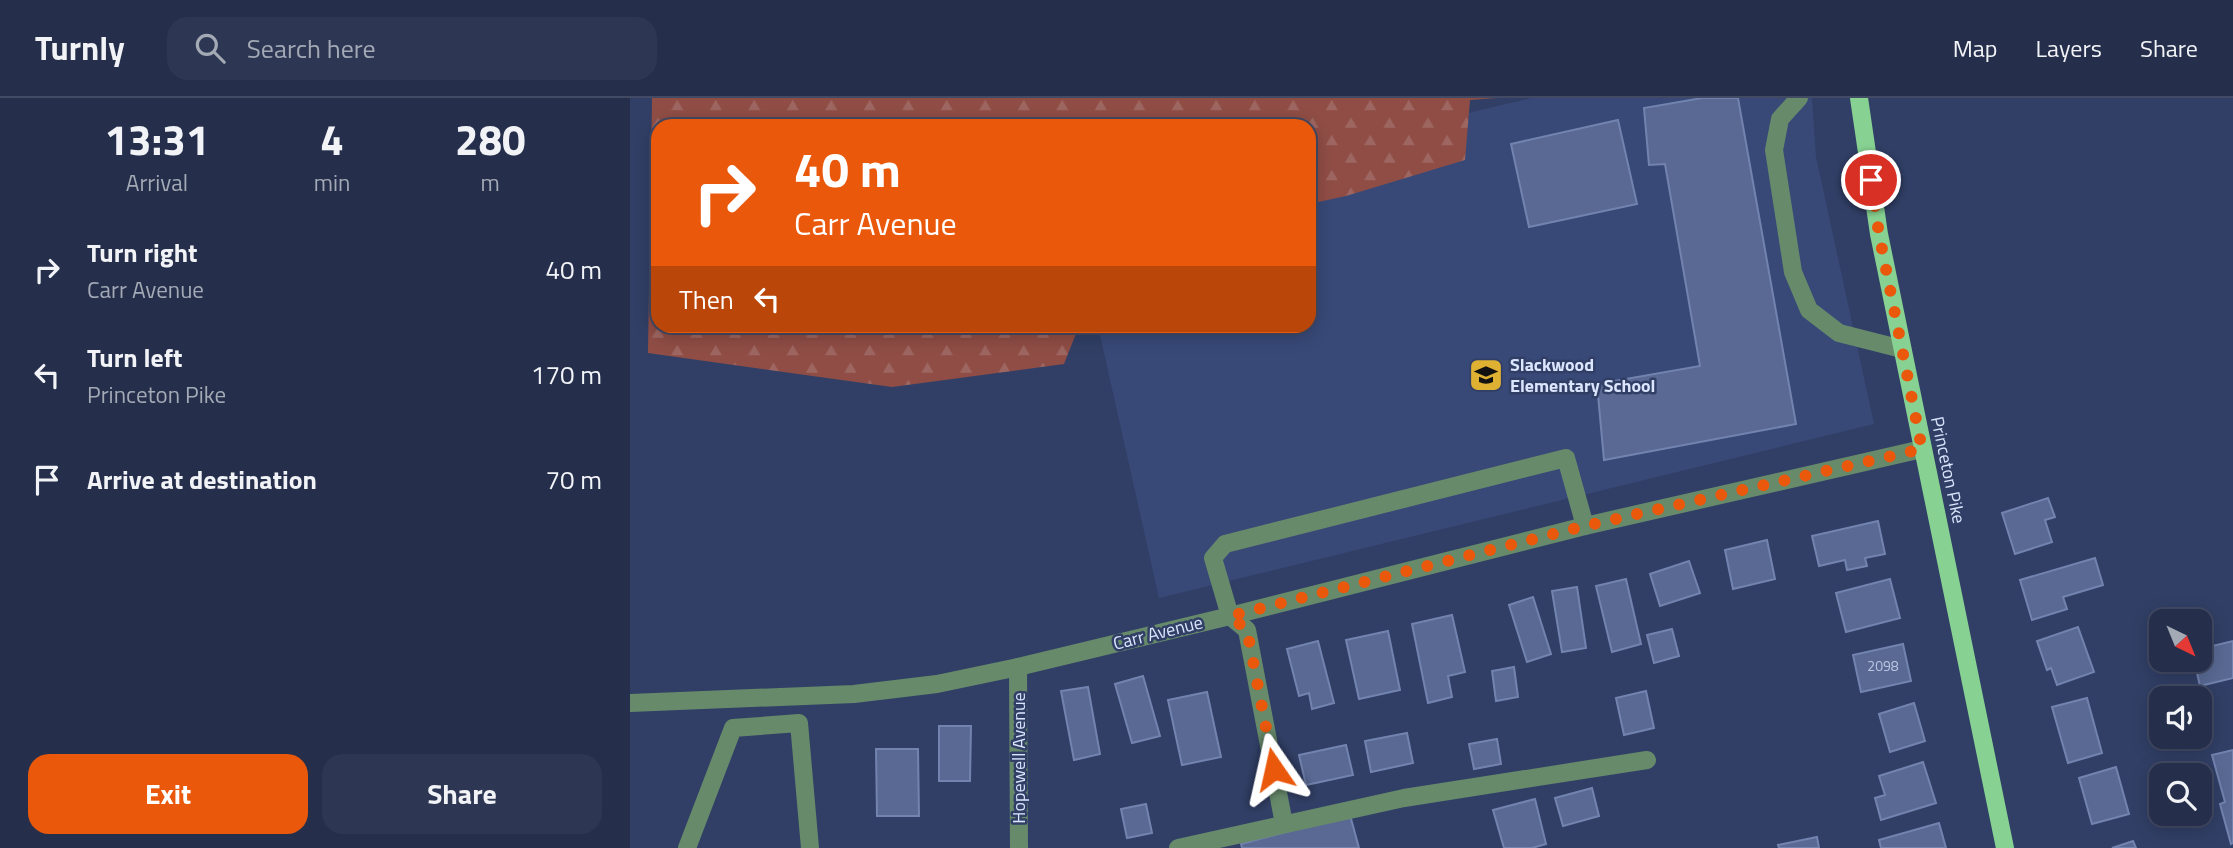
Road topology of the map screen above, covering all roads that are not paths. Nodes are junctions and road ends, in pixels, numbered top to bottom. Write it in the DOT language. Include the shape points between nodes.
graph roads {
  1 [pos="1799,98"];
  2 [pos="1859,98"];
  3 [pos="1902,349"];
  4 [pos="1922,449"];
  5 [pos="1585,526"];
  6 [pos="1230,616"];
  7 [pos="1018,667"];
  8 [pos="798,696"];
  9 [pos="630,703"];
  10 [pos="799,723"];
  11 [pos="1647,760"];
  12 [pos="1284,824"];
  13 [pos="687,848"];
  14 [pos="810,848"];
  15 [pos="1019,848"];
  16 [pos="1178,848"];
  17 [pos="2005,848"];
  1 -- 3 [label="street" via="1780,119 1774,150 1793,272 1809,310 1839,333"];
  2 -- 3 [label="main road, Princeton Pike"];
  3 -- 4 [label="main road, Princeton Pike"];
  4 -- 5 [label="street, Carr Avenue"];
  4 -- 17 [label="main road, Princeton Pike"];
  5 -- 6 [label="street, Carr Avenue"];
  5 -- 6 [label="street" via="1566,458 1251,537 1225,544 1213,558"];
  6 -- 7 [label="street, Carr Avenue"];
  6 -- 12 [label="street" via="1247,630"];
  7 -- 8 [label="street, Carr Avenue" via="937,684"];
  7 -- 15 [label="street, Hopewell Avenue"];
  8 -- 9 [label="street, Carr Avenue"];
  8 -- 10 [label="street"];
  10 -- 13 [label="street" via="733,728"];
  10 -- 14 [label="street"];
  11 -- 12 [label="street" via="1404,798"];
  12 -- 16 [label="street"];
}
